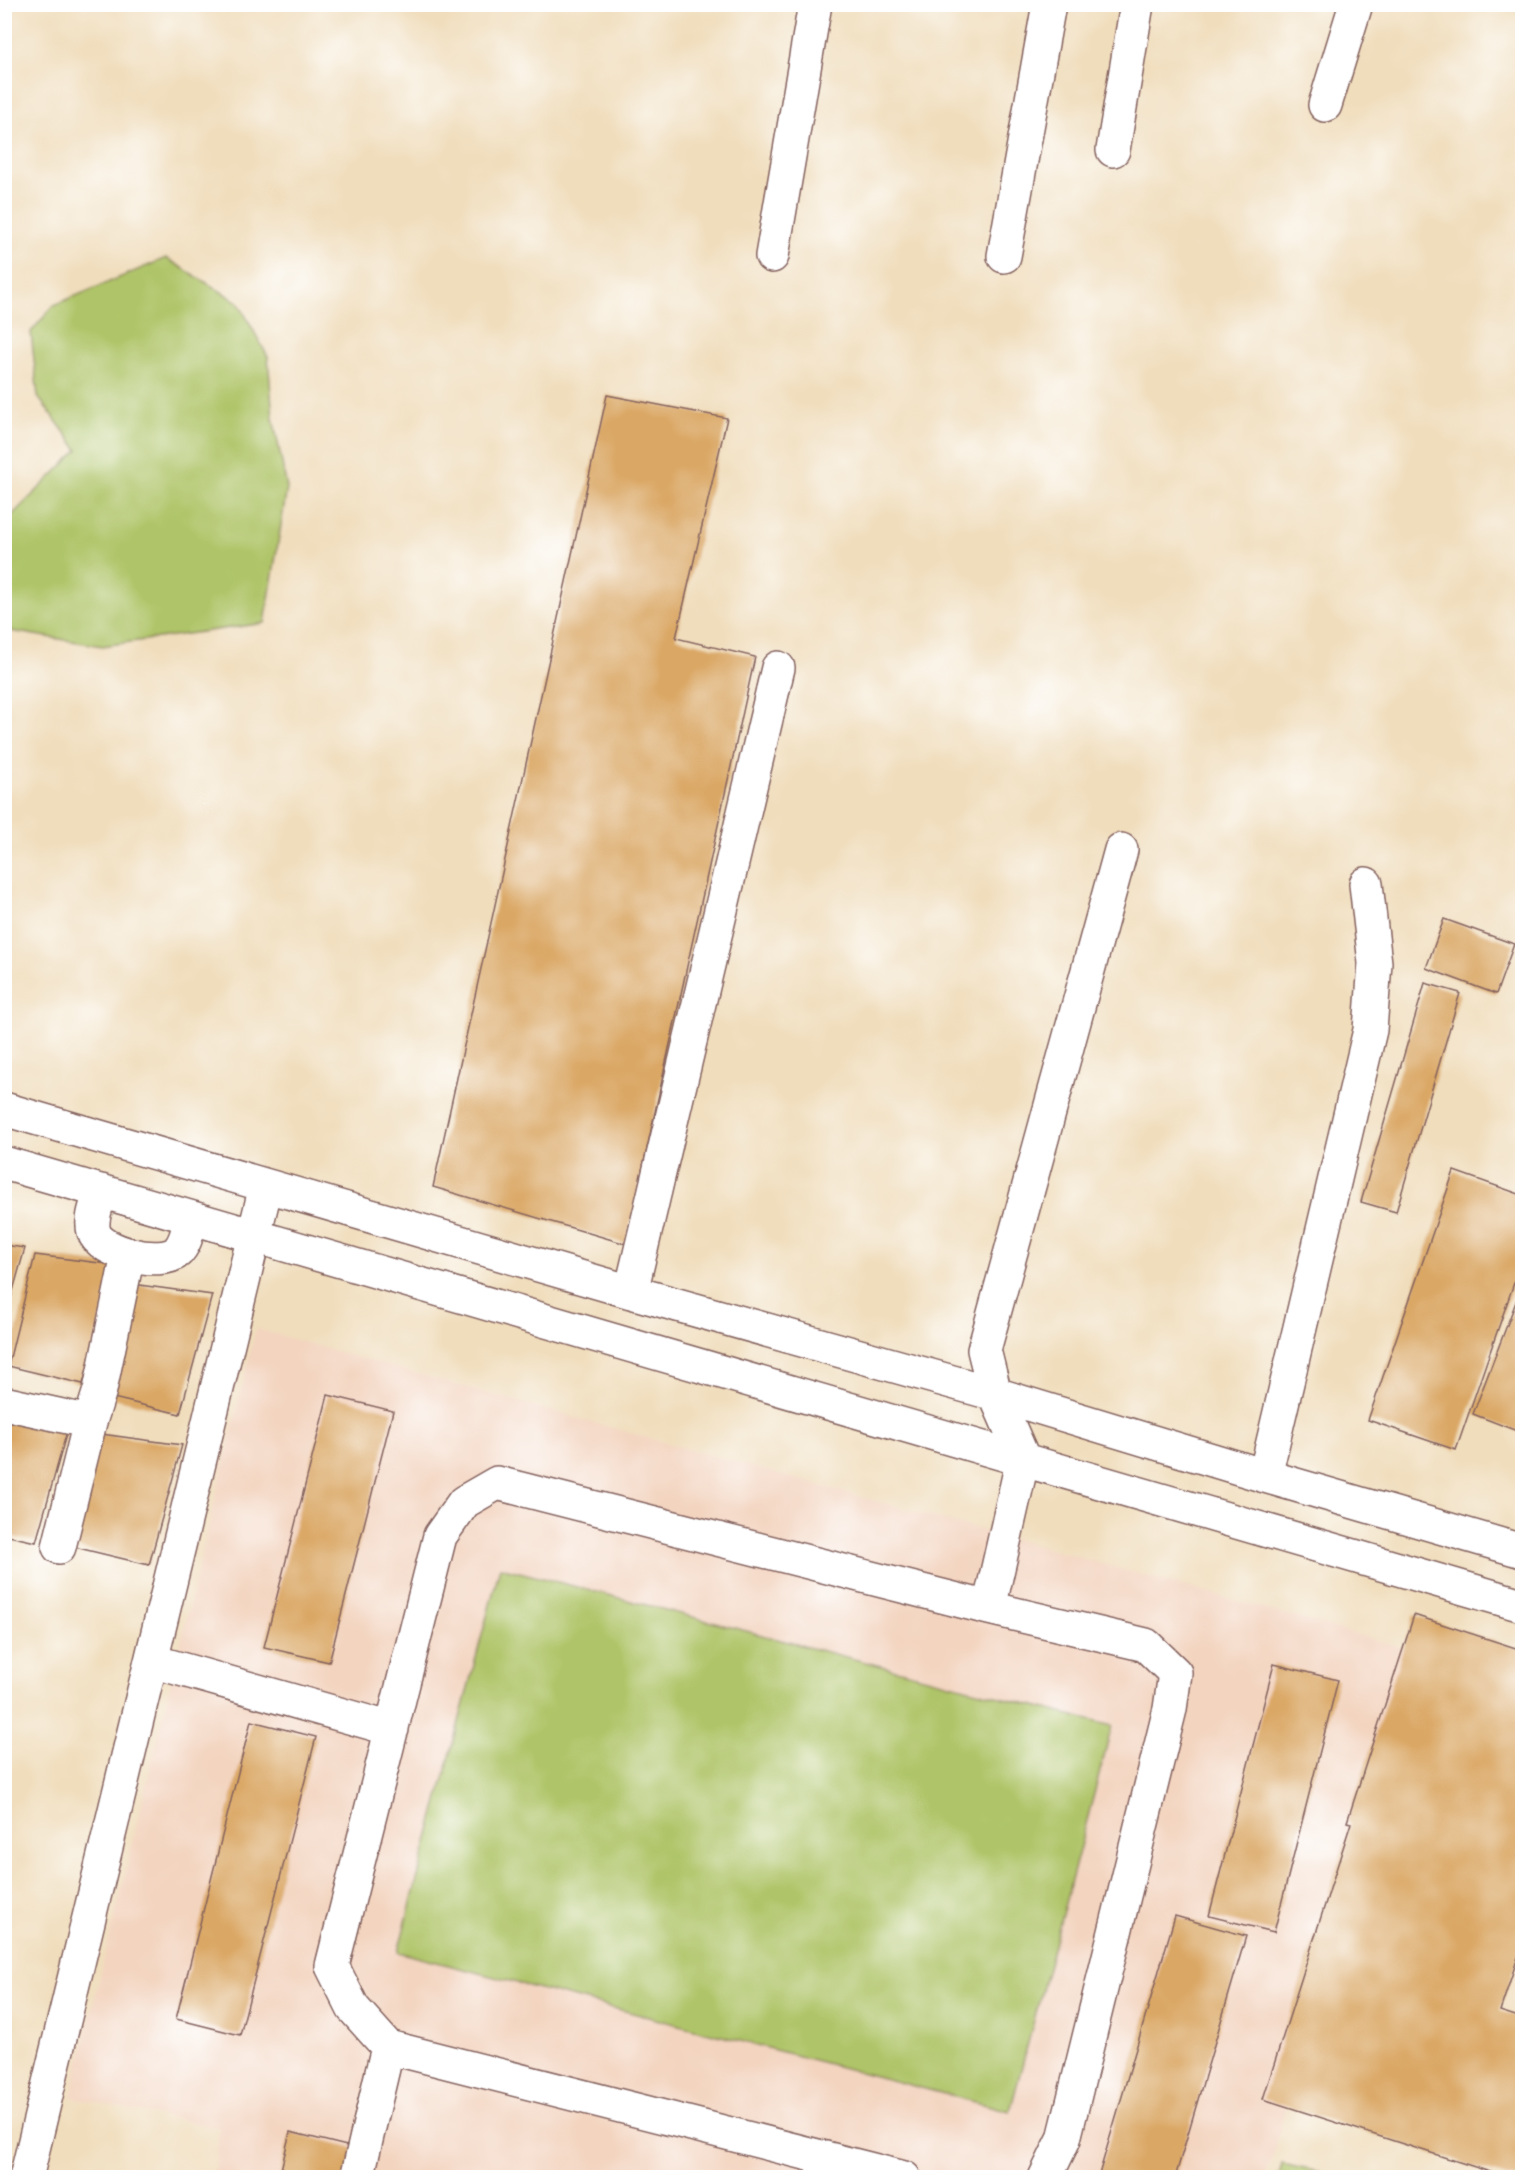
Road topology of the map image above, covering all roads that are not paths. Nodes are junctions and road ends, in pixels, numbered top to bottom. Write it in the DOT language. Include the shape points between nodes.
graph roads {
  1 [pos="815,4"];
  2 [pos="1049,4"];
  3 [pos="1137,4"];
  4 [pos="1356,4"];
  5 [pos="1325,105"];
  6 [pos="1113,150"];
  7 [pos="772,256"];
  8 [pos="1004,256"];
  9 [pos="778,668"];
  10 [pos="1121,850"];
  11 [pos="1366,884"];
  12 [pos="4,1109"];
  13 [pos="4,1163"];
  14 [pos="266,1186"];
  15 [pos="101,1191"];
  16 [pos="191,1218"];
  17 [pos="255,1237"];
  18 [pos="128,1255"];
  19 [pos="631,1292"];
  20 [pos="995,1394"];
  21 [pos="4,1403"];
  22 [pos="90,1422"];
  23 [pos="1023,1458"];
  24 [pos="1265,1476"];
  25 [pos="59,1547"];
  26 [pos="1522,1551"];
  27 [pos="1522,1605"];
  28 [pos="988,1608"];
  29 [pos="152,1660"];
  30 [pos="392,1730"];
  31 [pos="388,2047"];
  32 [pos="807,2166"];
  33 [pos="26,2178"];
  34 [pos="357,2178"];
  35 [pos="904,2178"];
  36 [pos="1045,2178"];
  1 -- 7 [label="street"];
  2 -- 8 [label="street"];
  3 -- 6 [label="street"];
  4 -- 5 [label="street"];
  9 -- 19 [label="street"];
  10 -- 20 [label="street" via="984,1350"];
  11 -- 24 [label="street" via="1374,963 1370,1030"];
  12 -- 14 [label="street"];
  13 -- 15 [label="street"];
  14 -- 17 [label="street"];
  14 -- 19 [label="street"];
  15 -- 16 [label="street"];
  15 -- 18 [label="street" via="92,1218 94,1233 102,1245"];
  16 -- 17 [label="street"];
  16 -- 18 [label="street" via="185,1240 166,1259"];
  17 -- 23 [label="street"];
  17 -- 29 [label="street"];
  18 -- 22 [label="street"];
  19 -- 20 [label="street"];
  20 -- 23 [label="street"];
  20 -- 24 [label="street"];
  21 -- 22 [label="street"];
  22 -- 25 [label="street"];
  23 -- 27 [label="street"];
  23 -- 28 [label="street"];
  24 -- 26 [label="street"];
  28 -- 30 [label="street" via="497,1484 464,1502 440,1536"];
  28 -- 36 [label="street" via="1146,1645 1175,1673 1170,1709 1064,2139"];
  29 -- 30 [label="street"];
  29 -- 33 [label="street"];
  30 -- 31 [label="street" via="332,1966 352,2008"];
  31 -- 32 [label="street"];
  31 -- 34 [label="street"];
  32 -- 35 [label="street"];
}
